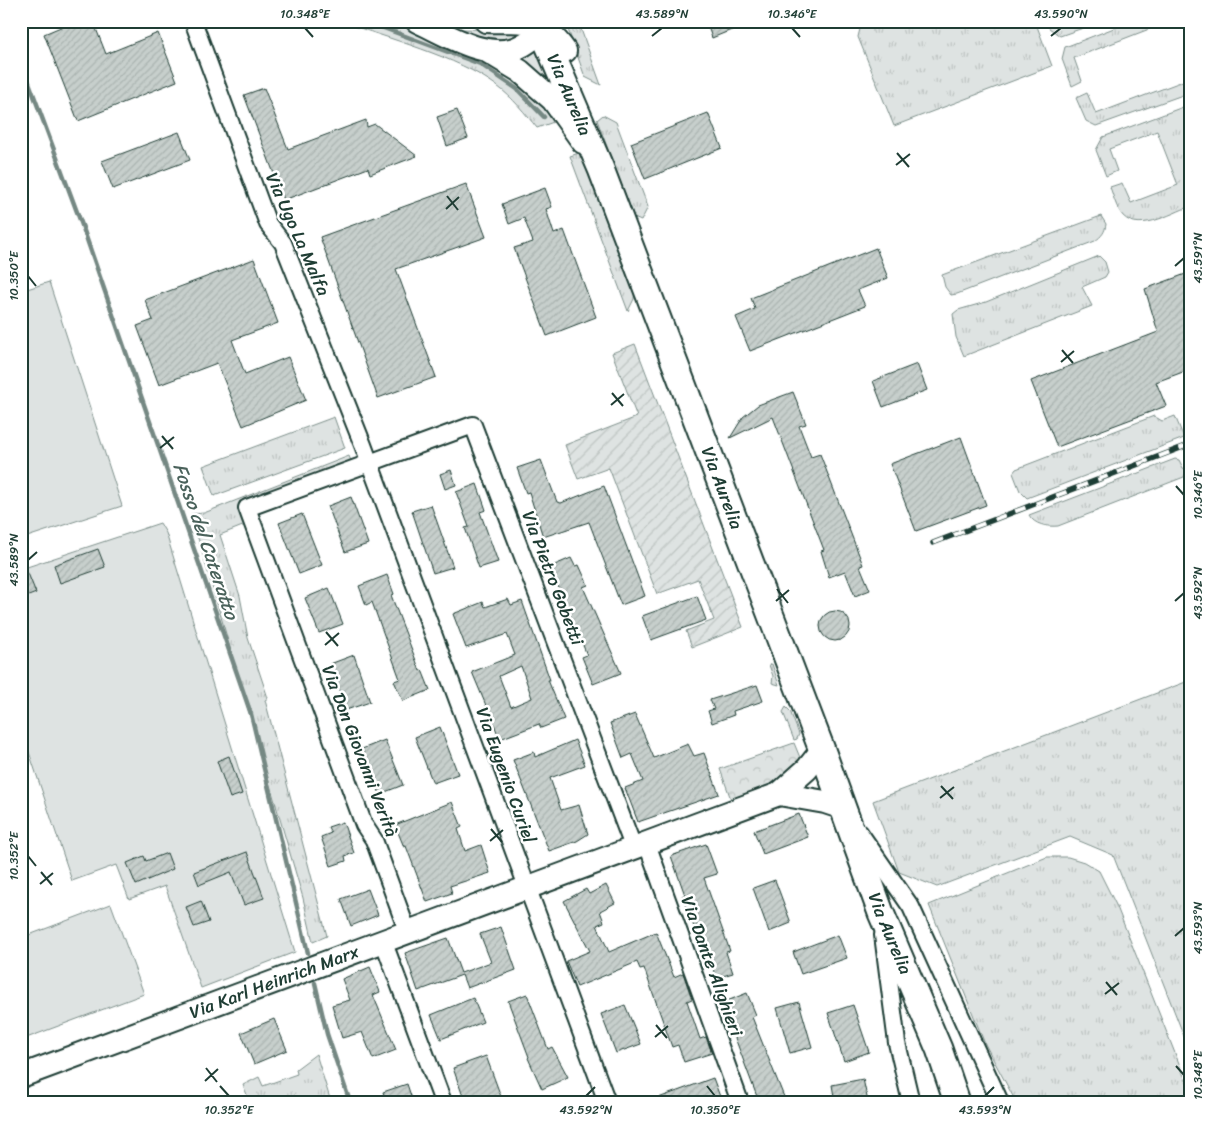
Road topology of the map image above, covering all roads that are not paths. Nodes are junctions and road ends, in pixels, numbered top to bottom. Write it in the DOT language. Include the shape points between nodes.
graph roads {
  1 [pos="193,21"];
  2 [pos="417,21"];
  3 [pos="486,21"];
  4 [pos="544,22"];
  5 [pos="487,51"];
  6 [pos="601,169"];
  7 [pos="369,462"];
  8 [pos="822,750"];
  9 [pos="779,794"];
  10 [pos="845,812"];
  11 [pos="641,846"];
  12 [pos="527,889"];
  13 [pos="880,913"];
  14 [pos="408,933"];
  15 [pos="384,942"];
  16 [pos="939,1049"];
  17 [pos="21,1076"];
  18 [pos="443,1102"];
  19 [pos="607,1102"];
  20 [pos="740,1102"];
  21 [pos="912,1102"];
  22 [pos="956,1102"];
  23 [pos="968,1102"];
  24 [pos="1000,1102"];
  1 -- 7 [label="street, Via Ugo La Malfa" via="268,224 283,243"];
  2 -- 5 [label="street"];
  3 -- 4 [label="street"];
  4 -- 5 [label="street" via="536,36 515,50 503,53"];
  4 -- 6 [label="main road, Via Aurelia"];
  4 -- 6 [label="main road, Via Aurelia" via="565,51 584,101"];
  5 -- 6 [label="street" via="520,71 553,100"];
  6 -- 8 [label="main road, Via Aurelia"];
  7 -- 11 [label="street, Via Pietro Gobetti" via="473,425"];
  7 -- 12 [label="street, Via Eugenio Curiel"];
  7 -- 14 [label="street, Via Don Giovanni Verità" via="247,508 364,825 374,840"];
  8 -- 9 [label="street" via="807,770"];
  8 -- 10 [label="main road, Via Aurelia"];
  9 -- 10 [label="street" via="825,802"];
  9 -- 11 [label="street, Via Karl Heinrich Marx"];
  10 -- 13 [label="main road, Via Aurelia"];
  10 -- 24 [label="street" via="911,907"];
  11 -- 12 [label="street, Via Karl Heinrich Marx"];
  11 -- 20 [label="street, Via Dante Alighieri"];
  12 -- 14 [label="street, Via Karl Heinrich Marx"];
  12 -- 19 [label="street, Via Eugenio Curiel"];
  13 -- 16 [label="main road, Via Aurelia"];
  13 -- 21 [label="street" via="897,1043"];
  14 -- 15 [label="street, Via Karl Heinrich Marx"];
  15 -- 17 [label="street, Via Karl Heinrich Marx"];
  15 -- 18 [label="street"];
  16 -- 22 [label="main road, Via Aurelia"];
  16 -- 23 [label="main road, Via Aurelia"];
}
